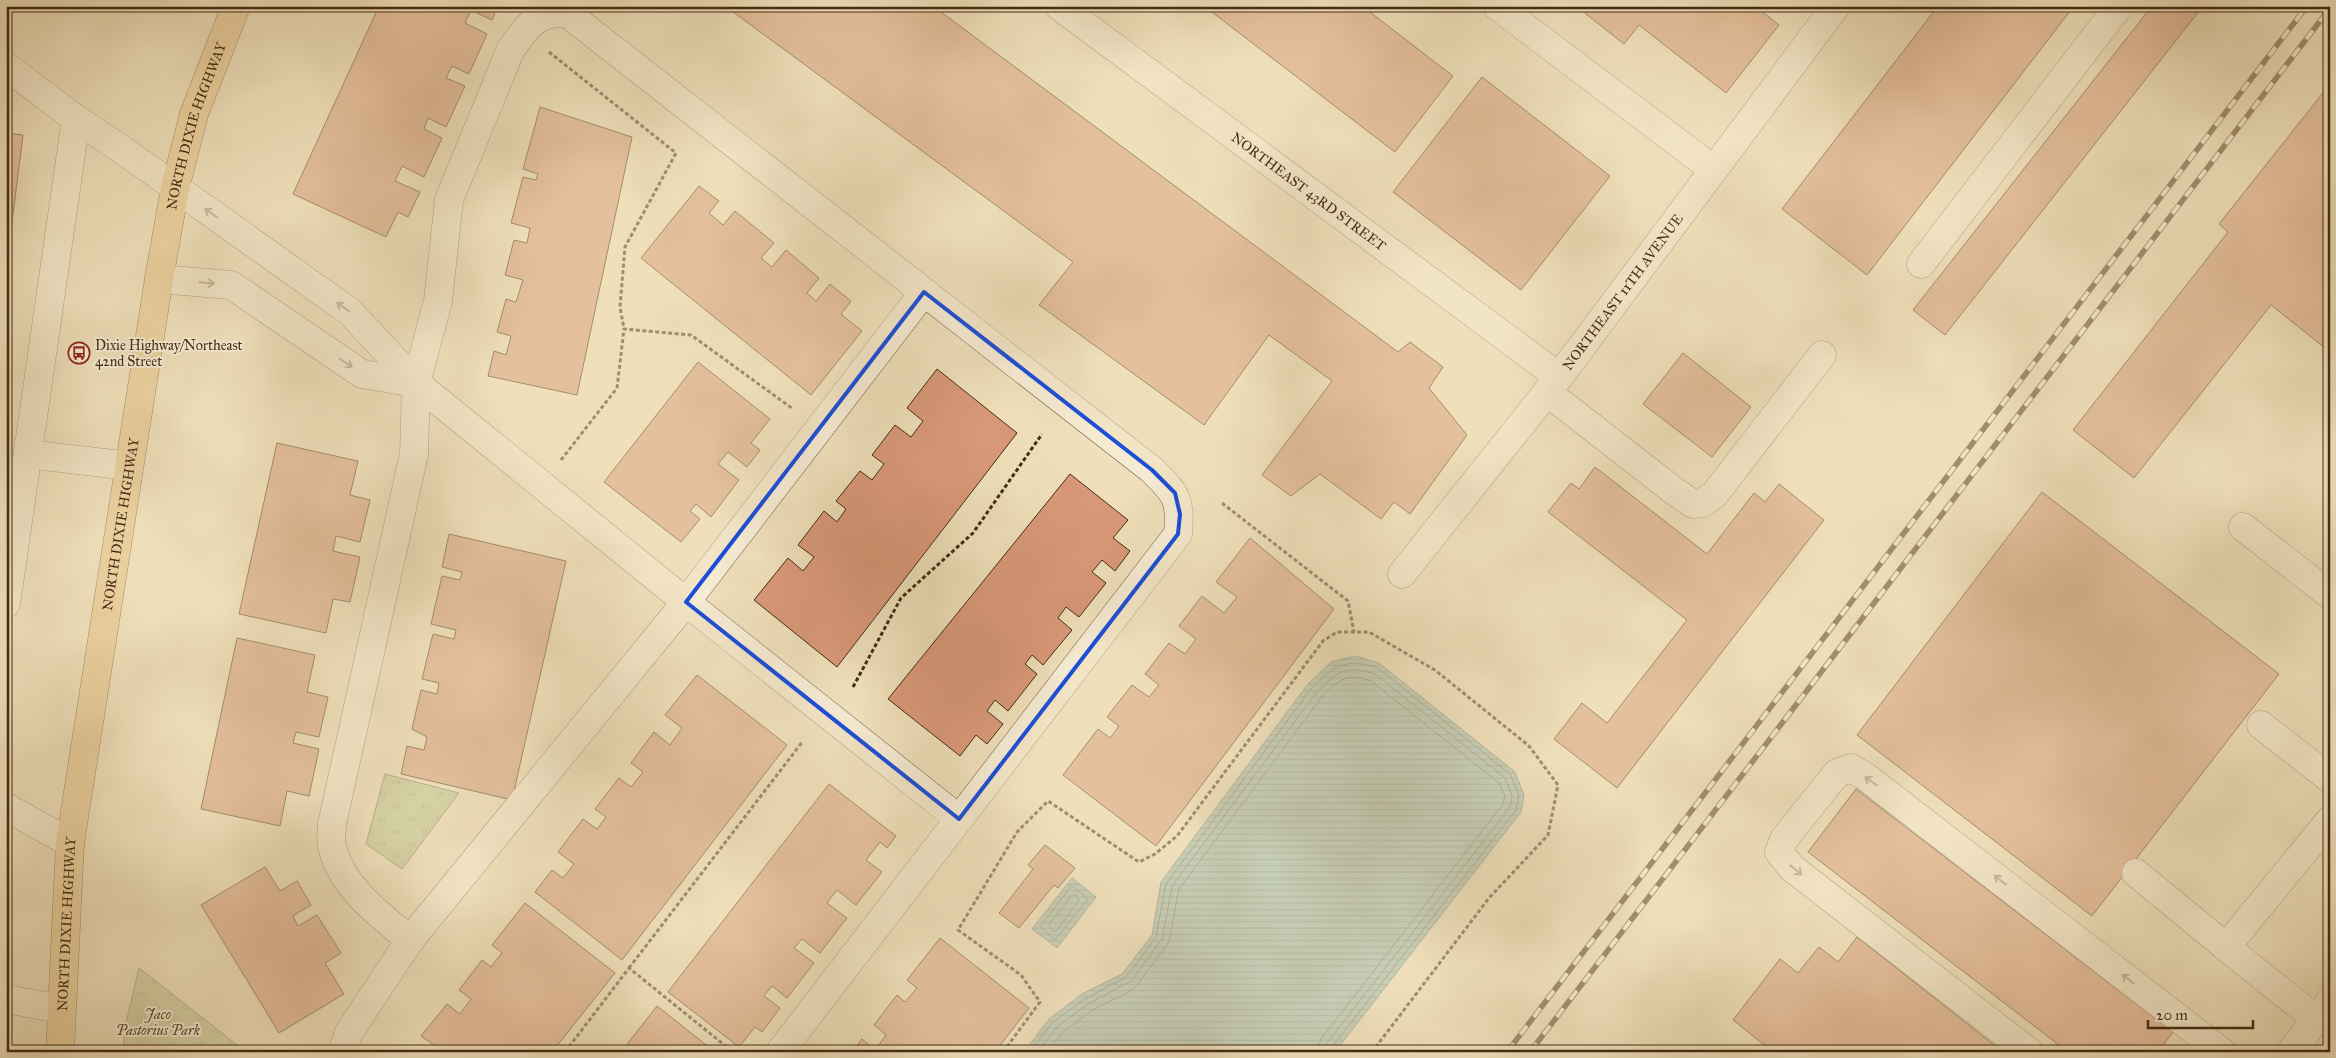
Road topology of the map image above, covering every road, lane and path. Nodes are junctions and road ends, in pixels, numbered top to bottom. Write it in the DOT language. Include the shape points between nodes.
graph roads {
  1 [pos="236,6"];
  2 [pos="1060,6"];
  3 [pos="1498,6"];
  4 [pos="1836,6"];
  5 [pos="2119,6"];
  6 [pos="523,31"];
  7 [pos="6,66"];
  8 [pos="76,119"];
  9 [pos="1714,170"];
  10 [pos="175,188"];
  11 [pos="1921,264"];
  12 [pos="159,279"];
  13 [pos="924,292"];
  14 [pos="624,329"];
  15 [pos="1822,355"];
  16 [pos="416,383"];
  17 [pos="1553,385"];
  18 [pos="794,410"];
  19 [pos="1042,434"];
  20 [pos="28,454"];
  21 [pos="561,460"];
  22 [pos="129,466"];
  23 [pos="1222,503"];
  24 [pos="2243,527"];
  25 [pos="1402,574"];
  26 [pos="2330,595"];
  27 [pos="686,602"];
  28 [pos="6,604"];
  29 [pos="1354,632"];
  30 [pos="853,688"];
  31 [pos="2261,725"];
  32 [pos="803,741"];
  33 [pos="2330,779"];
  34 [pos="6,807"];
  35 [pos="959,820"];
  36 [pos="2330,820"];
  37 [pos="70,843"];
  38 [pos="2136,873"];
  39 [pos="410,940"];
  40 [pos="2226,947"];
  41 [pos="629,968"];
  42 [pos="6,999"];
  43 [pos="61,1009"];
  44 [pos="2323,1010"];
  45 [pos="60,1052"];
  46 [pos="342,1052"];
  47 [pos="565,1052"];
  48 [pos="733,1052"];
  49 [pos="780,1052"];
  50 [pos="1003,1052"];
  51 [pos="1372,1052"];
  52 [pos="2029,1052"];
  53 [pos="2222,1052"];
  54 [pos="2291,1052"];
  1 -- 10 [label="main road, NORTH DIXIE HIGHWAY" via="194,114"];
  2 -- 17 [label="street, NORTHEAST 43RD STREET"];
  3 -- 9 [label="street"];
  4 -- 9 [label="street, NORTHEAST 11TH AVENUE"];
  5 -- 11 [label="street"];
  6 -- 13 [label="street" via="553,12 568,14"];
  6 -- 14 [label="path" via="676,153 626,247 620,307"];
  6 -- 16 [label="street" via="510,51 449,200 438,301"];
  7 -- 8 [label="street"];
  8 -- 10 [label="street"];
  8 -- 20 [label="street"];
  9 -- 17 [label="street, NORTHEAST 11TH AVENUE"];
  10 -- 12 [label="main road, NORTH DIXIE HIGHWAY"];
  16 -- 10 [label="street, one-way" via="350,312"];
  12 -- 16 [label="street, one-way" via="231,285 362,374"];
  12 -- 22 [label="main road, NORTH DIXIE HIGHWAY"];
  13 -- 27 [label="street"];
  13 -- 35 [label="street" via="1152,470 1175,493 1180,514 1178,534"];
  14 -- 18 [label="path" via="691,335"];
  14 -- 21 [label="path" via="617,388"];
  15 -- 17 [label="street, NORTHEAST 43RD STREET" via="1714,495 1702,503 1693,504 1674,491"];
  16 -- 27 [label="street"];
  16 -- 39 [label="street" via="414,454 332,824 331,845 339,866 365,903"];
  17 -- 25 [label="street, NORTHEAST 11TH AVENUE"];
  19 -- 30 [label="path" via="973,533 901,598"];
  20 -- 22 [label="street"];
  20 -- 28 [label="street"];
  22 -- 37 [label="main road, NORTH DIXIE HIGHWAY"];
  23 -- 29 [label="path" via="1348,601"];
  24 -- 26 [label="street"];
  27 -- 35 [label="street"];
  27 -- 39 [label="street"];
  29 -- 50 [label="path" via="1336,632 1323,641 1178,836 1155,854 1139,862 1048,801 1017,832 958,930 1021,975 1040,1002"];
  29 -- 51 [label="path" via="1369,632 1435,670 1528,746 1558,785 1548,835 1489,898"];
  31 -- 33 [label="street"];
  32 -- 41 [label="path"];
  34 -- 37 [label="street"];
  35 -- 49 [label="street"];
  36 -- 40 [label="street"];
  37 -- 43 [label="main road, NORTH DIXIE HIGHWAY"];
  38 -- 40 [label="street"];
  39 -- 46 [label="street" via="349,1032"];
  40 -- 44 [label="street"];
  41 -- 47 [label="path"];
  41 -- 48 [label="path"];
  42 -- 43 [label="street"];
  43 -- 45 [label="main road, NORTH DIXIE HIGHWAY"];
  44 -- 54 [label="street"];
  53 -- 52 [label="street, one-way" via="1866,777 1851,768 1837,773 1784,839 1779,852 1792,868"];
}
